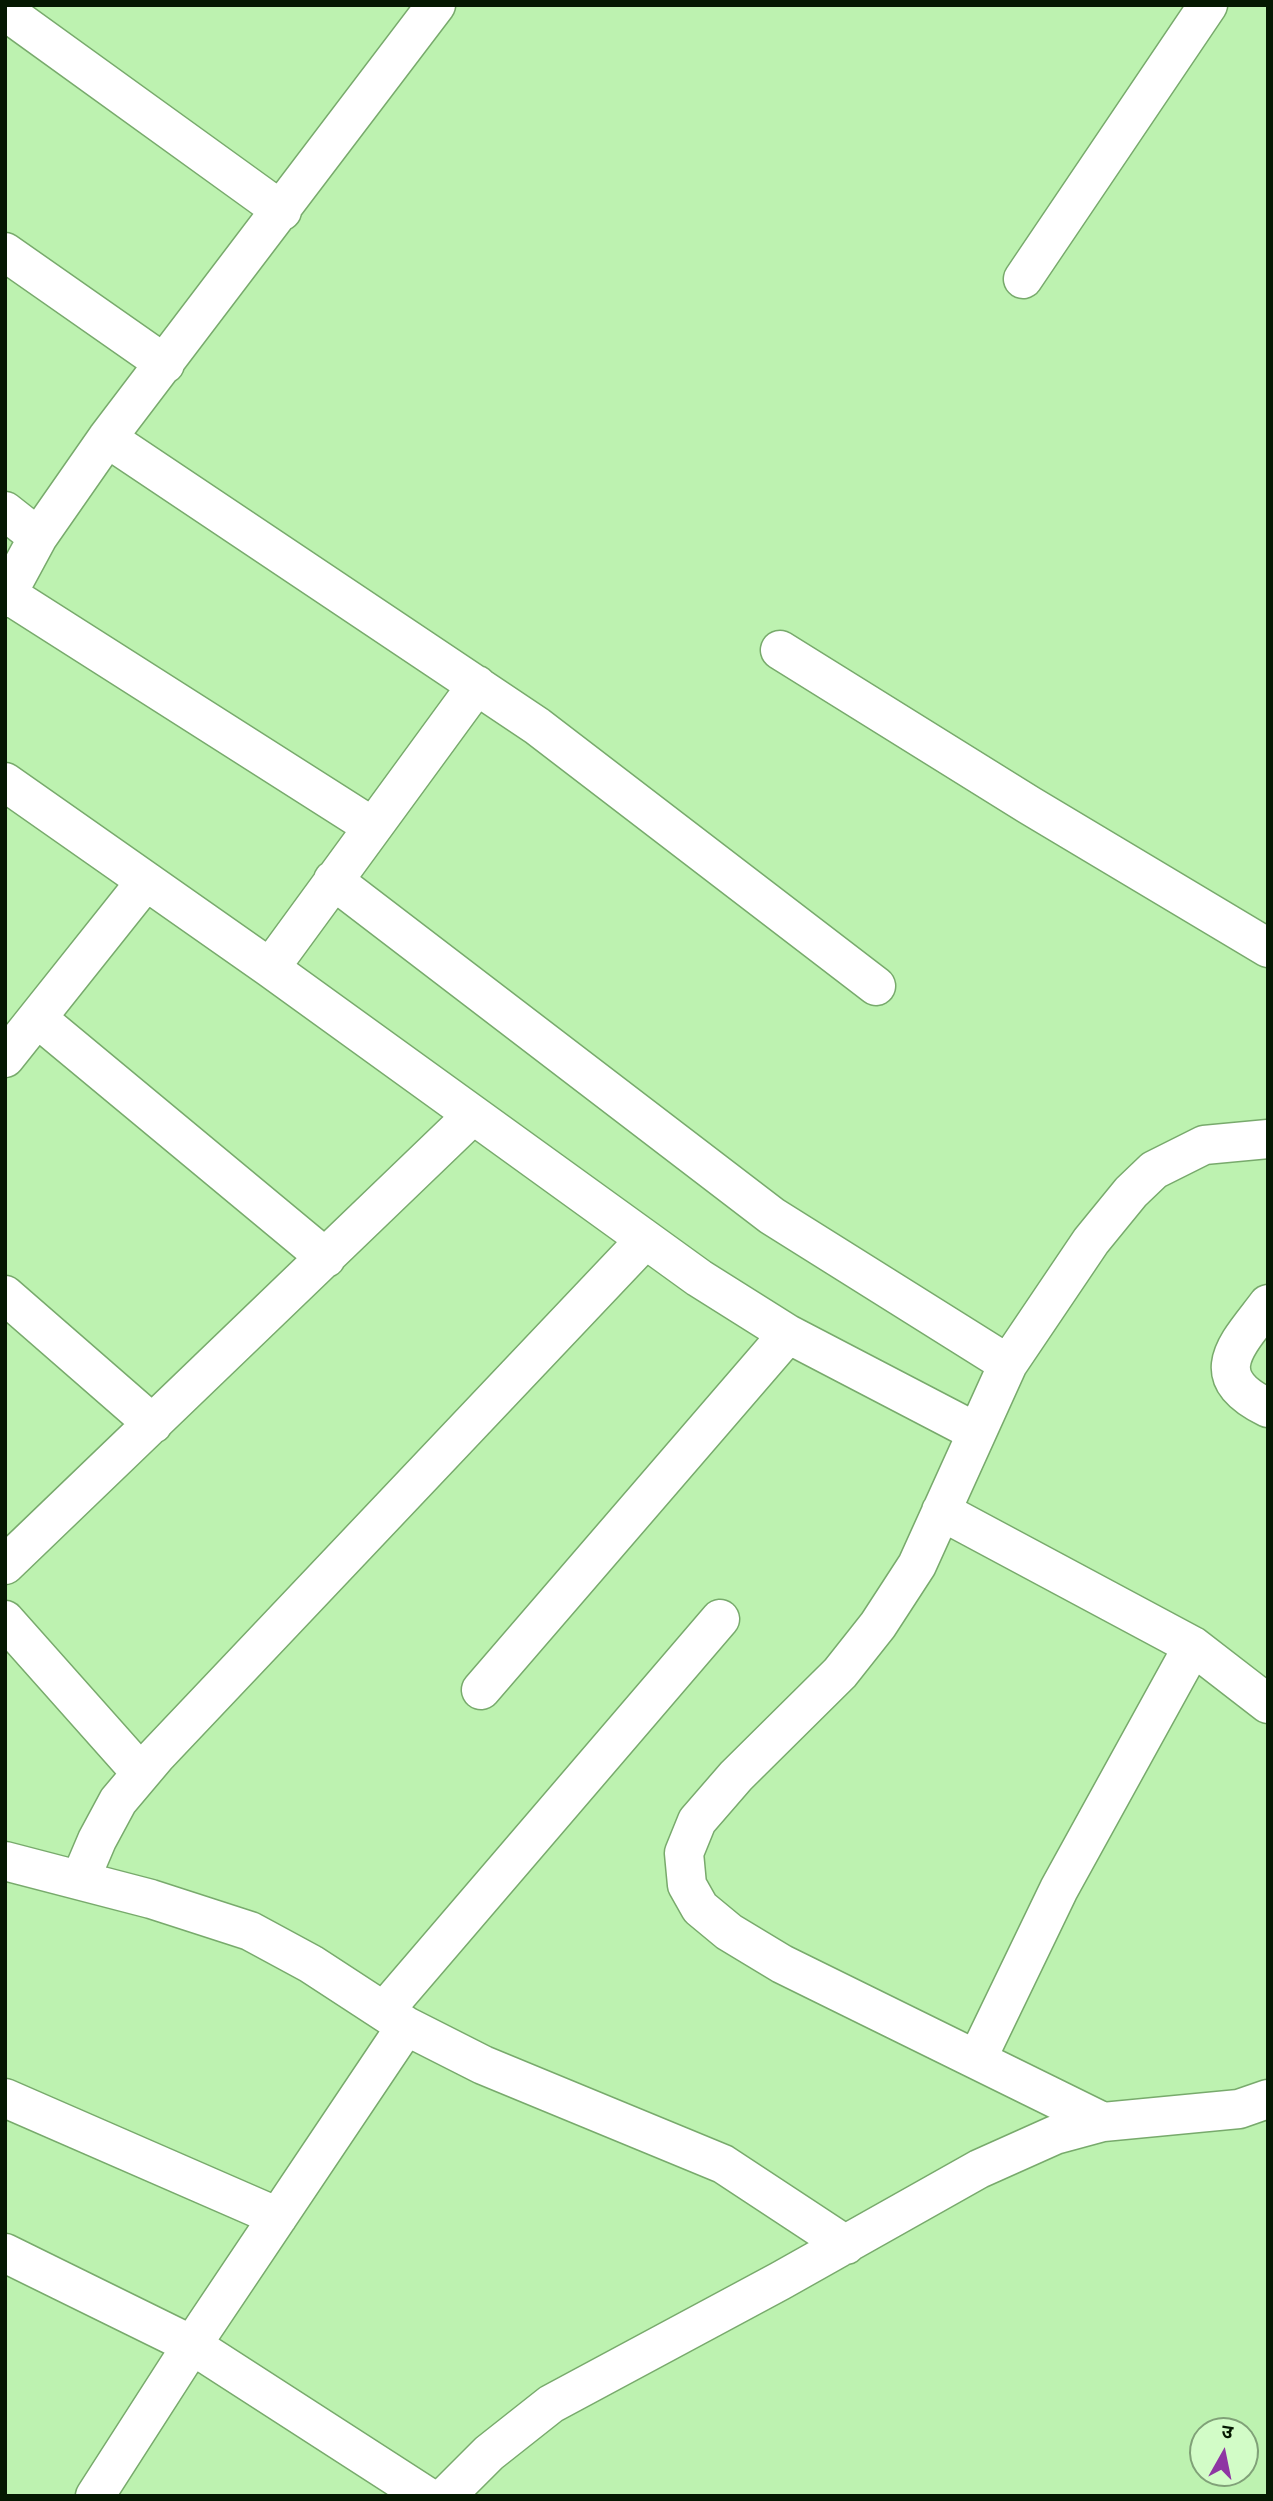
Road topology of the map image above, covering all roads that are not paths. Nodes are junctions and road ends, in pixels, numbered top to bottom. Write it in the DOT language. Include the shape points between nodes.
graph roads {
  1 [pos="436,5"];
  2 [pos="1208,5"];
  3 [pos="5,10"];
  4 [pos="282,211"];
  5 [pos="5,252"];
  6 [pos="1023,279"];
  7 [pos="165,364"];
  8 [pos="107,438"];
  9 [pos="5,510"];
  10 [pos="38,537"];
  11 [pos="6,596"];
  12 [pos="780,650"];
  13 [pos="477,685"];
  14 [pos="5,782"];
  15 [pos="373,827"];
  16 [pos="334,880"];
  17 [pos="145,881"];
  18 [pos="1268,948"];
  19 [pos="270,968"];
  20 [pos="877,986"];
  21 [pos="37,1018"];
  22 [pos="5,1058"];
  23 [pos="473,1115"];
  24 [pos="1268,1139"];
  25 [pos="645,1240"];
  26 [pos="326,1258"];
  27 [pos="5,1295"];
  28 [pos="1268,1304"];
  29 [pos="788,1334"];
  30 [pos="1008,1364"];
  31 [pos="1268,1408"];
  32 [pos="153,1424"];
  33 [pos="976,1432"];
  34 [pos="941,1511"];
  35 [pos="5,1565"];
  36 [pos="720,1619"];
  37 [pos="5,1620"];
  38 [pos="1193,1646"];
  39 [pos="481,1690"];
  40 [pos="1268,1704"];
  41 [pos="141,1773"];
  42 [pos="5,1861"];
  43 [pos="80,1880"];
  44 [pos="395,2018"];
  45 [pos="976,2059"];
  46 [pos="5,2098"];
  47 [pos="1268,2099"];
  48 [pos="1103,2122"];
  49 [pos="278,2217"];
  50 [pos="846,2245"];
  51 [pos="5,2253"];
  52 [pos="192,2345"];
  53 [pos="95,2496"];
  54 [pos="426,2496"];
  55 [pos="446,2496"];
  1 -- 4 [label="street"];
  2 -- 6 [label="street"];
  3 -- 4 [label="street"];
  4 -- 7 [label="street"];
  5 -- 7 [label="street"];
  7 -- 8 [label="street"];
  8 -- 10 [label="street"];
  8 -- 13 [label="street"];
  9 -- 10 [label="street"];
  10 -- 11 [label="street"];
  11 -- 15 [label="street"];
  12 -- 18 [label="street"];
  13 -- 15 [label="street"];
  13 -- 20 [label="street"];
  14 -- 17 [label="street"];
  15 -- 16 [label="street"];
  16 -- 19 [label="street"];
  16 -- 30 [label="street" via="772,1216"];
  17 -- 19 [label="street"];
  17 -- 21 [label="street"];
  19 -- 23 [label="street"];
  21 -- 22 [label="street"];
  21 -- 26 [label="street"];
  23 -- 25 [label="street"];
  23 -- 26 [label="street"];
  24 -- 30 [label="street" via="1204,1144 1154,1170 1091,1241"];
  25 -- 29 [label="street"];
  25 -- 41 [label="street"];
  26 -- 32 [label="street"];
  27 -- 32 [label="street"];
  28 -- 31 [label="street" via="1231,1353 1229,1364 1241,1388"];
  29 -- 33 [label="street"];
  29 -- 39 [label="street"];
  30 -- 33 [label="street"];
  32 -- 35 [label="street"];
  33 -- 34 [label="street"];
  34 -- 38 [label="street"];
  34 -- 45 [label="street" via="917,1565 878,1625 840,1674 697,1821 684,1853 687,1885 700,1908 729,1932 782,1964"];
  36 -- 44 [label="street"];
  37 -- 41 [label="street"];
  38 -- 40 [label="street"];
  38 -- 45 [label="street" via="1059,1889"];
  41 -- 43 [label="street" via="118,1801"];
  42 -- 43 [label="street"];
  43 -- 44 [label="street" via="250,1931"];
  44 -- 49 [label="street"];
  44 -- 50 [label="street" via="483,2065 723,2164"];
  45 -- 48 [label="street"];
  46 -- 49 [label="street"];
  47 -- 48 [label="street" via="1238,2109"];
  48 -- 50 [label="street" via="1055,2134 979,2169"];
  49 -- 52 [label="street"];
  50 -- 55 [label="street" via="551,2404 489,2453"];
  51 -- 52 [label="street"];
  52 -- 53 [label="street"];
  52 -- 54 [label="street"];
}
